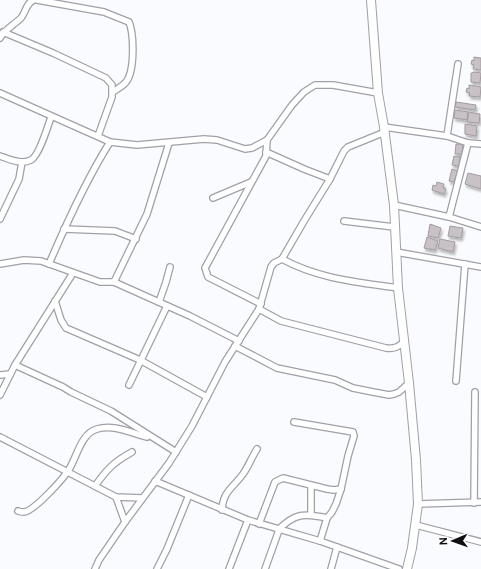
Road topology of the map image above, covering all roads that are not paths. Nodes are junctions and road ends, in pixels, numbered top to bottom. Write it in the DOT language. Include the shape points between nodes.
graph roads {
  1 [pos="35,0"];
  2 [pos="371,0"];
  3 [pos="2,35"];
  4 [pos="458,64"];
  5 [pos="113,92"];
  6 [pos="0,93"];
  7 [pos="378,93"];
  8 [pos="51,117"];
  9 [pos="385,130"];
  10 [pos="98,136"];
  11 [pos="447,136"];
  12 [pos="267,140"];
  13 [pos="110,142"];
  14 [pos="468,142"];
  15 [pos="169,143"];
  16 [pos="481,144"];
  17 [pos="266,152"];
  18 [pos="0,156"];
  19 [pos="22,162"];
  20 [pos="330,179"];
  21 [pos="252,182"];
  22 [pos="213,198"];
  23 [pos="394,205"];
  24 [pos="0,217"];
  25 [pos="449,217"];
  26 [pos="344,221"];
  27 [pos="394,227"];
  28 [pos="481,227"];
  29 [pos="64,229"];
  30 [pos="136,239"];
  31 [pos="396,252"];
  32 [pos="282,259"];
  33 [pos="0,264"];
  34 [pos="49,264"];
  35 [pos="465,264"];
  36 [pos="170,267"];
  37 [pos="481,267"];
  38 [pos="73,273"];
  39 [pos="114,282"];
  40 [pos="398,288"];
  41 [pos="55,302"];
  42 [pos="159,302"];
  43 [pos="167,306"];
  44 [pos="260,307"];
  45 [pos="238,340"];
  46 [pos="405,341"];
  47 [pos="235,346"];
  48 [pos="140,360"];
  49 [pos="15,365"];
  50 [pos="10,374"];
  51 [pos="0,375"];
  52 [pos="456,382"];
  53 [pos="409,383"];
  54 [pos="129,385"];
  55 [pos="475,392"];
  56 [pos="0,395"];
  57 [pos="207,397"];
  58 [pos="294,422"];
  59 [pos="0,437"];
  60 [pos="152,438"];
  61 [pos="257,449"];
  62 [pos="132,452"];
  63 [pos="176,452"];
  64 [pos="68,472"];
  65 [pos="155,481"];
  66 [pos="95,486"];
  67 [pos="311,486"];
  68 [pos="341,489"];
  69 [pos="190,495"];
  70 [pos="116,497"];
  71 [pos="142,498"];
  72 [pos="481,502"];
  73 [pos="474,503"];
  74 [pos="418,504"];
  75 [pos="222,510"];
  76 [pos="18,511"];
  77 [pos="311,515"];
  78 [pos="327,518"];
  79 [pos="248,520"];
  80 [pos="125,522"];
  81 [pos="259,524"];
  82 [pos="416,526"];
  83 [pos="279,530"];
  84 [pos="320,541"];
  85 [pos="481,542"];
  86 [pos="338,547"];
  87 [pos="95,569"];
  88 [pos="157,569"];
  89 [pos="229,569"];
  90 [pos="265,569"];
  91 [pos="331,569"];
  92 [pos="399,569"];
  93 [pos="407,569"];
  1 -- 3 [label="street" via="27,5 23,16"];
  1 -- 5 [label="street" via="104,12 129,22 132,29 130,72 126,82"];
  2 -- 7 [label="street"];
  3 -- 5 [label="street" via="53,53 106,78 112,84"];
  4 -- 11 [label="street"];
  5 -- 10 [label="street"];
  6 -- 8 [label="street"];
  7 -- 9 [label="street"];
  7 -- 12 [label="street" via="333,85 315,85 292,105"];
  8 -- 10 [label="street"];
  8 -- 19 [label="street" via="36,154 31,160"];
  9 -- 11 [label="street"];
  9 -- 20 [label="street" via="348,146"];
  9 -- 23 [label="street"];
  10 -- 13 [label="street"];
  11 -- 14 [label="street"];
  12 -- 15 [label="street" via="245,149 217,140"];
  12 -- 17 [label="street"];
  13 -- 15 [label="street" via="137,145"];
  13 -- 29 [label="street"];
  14 -- 16 [label="street"];
  14 -- 25 [label="street"];
  15 -- 30 [label="street" via="147,214"];
  17 -- 20 [label="street"];
  17 -- 21 [label="street"];
  18 -- 19 [label="street"];
  19 -- 24 [label="street" via="19,178"];
  20 -- 32 [label="street"];
  21 -- 22 [label="street"];
  21 -- 44 [label="street" via="205,268 208,277"];
  23 -- 25 [label="street"];
  23 -- 27 [label="street"];
  25 -- 28 [label="street"];
  26 -- 27 [label="street"];
  27 -- 31 [label="street"];
  29 -- 30 [label="street" via="115,231"];
  29 -- 34 [label="street"];
  30 -- 39 [label="street"];
  31 -- 35 [label="street"];
  31 -- 40 [label="street"];
  32 -- 40 [label="street" via="298,268 336,279"];
  32 -- 44 [label="street" via="271,267"];
  33 -- 34 [label="street" via="32,260"];
  34 -- 38 [label="street"];
  35 -- 37 [label="street"];
  35 -- 52 [label="street"];
  36 -- 42 [label="street"];
  38 -- 39 [label="street" via="100,282"];
  38 -- 41 [label="street"];
  39 -- 42 [label="street"];
  40 -- 46 [label="street"];
  41 -- 48 [label="street" via="66,328"];
  41 -- 49 [label="street"];
  42 -- 43 [label="street"];
  43 -- 45 [label="street"];
  43 -- 48 [label="street"];
  44 -- 45 [label="street"];
  44 -- 46 [label="street" via="280,321 386,348 397,348"];
  45 -- 47 [label="street"];
  46 -- 53 [label="street"];
  47 -- 53 [label="street" via="277,368 335,380 353,388 389,395 399,392"];
  47 -- 57 [label="street"];
  48 -- 54 [label="street"];
  48 -- 57 [label="street"];
  49 -- 50 [label="street"];
  49 -- 60 [label="street" via="111,411"];
  50 -- 51 [label="street"];
  50 -- 56 [label="street"];
  53 -- 74 [label="street"];
  55 -- 73 [label="street"];
  57 -- 63 [label="street"];
  58 -- 68 [label="street" via="353,432"];
  59 -- 64 [label="street"];
  60 -- 63 [label="street"];
  60 -- 64 [label="street" via="113,428 93,431 84,439"];
  61 -- 75 [label="street" via="244,473 226,492"];
  62 -- 66 [label="street" via="106,471"];
  63 -- 65 [label="street"];
  64 -- 66 [label="street"];
  64 -- 76 [label="street" via="32,509"];
  65 -- 69 [label="street"];
  65 -- 71 [label="street"];
  66 -- 70 [label="street"];
  67 -- 68 [label="street"];
  67 -- 77 [label="street"];
  67 -- 81 [label="street" via="283,478 275,482"];
  68 -- 78 [label="street"];
  69 -- 75 [label="street"];
  69 -- 88 [label="street"];
  70 -- 71 [label="street"];
  70 -- 80 [label="street"];
  71 -- 80 [label="street"];
  72 -- 73 [label="street"];
  73 -- 74 [label="street"];
  74 -- 82 [label="street"];
  75 -- 79 [label="street"];
  77 -- 78 [label="street"];
  77 -- 83 [label="street" via="301,515 288,520"];
  78 -- 84 [label="street"];
  79 -- 81 [label="street"];
  79 -- 89 [label="street"];
  80 -- 87 [label="street"];
  81 -- 83 [label="street"];
  82 -- 85 [label="street"];
  82 -- 93 [label="street"];
  83 -- 84 [label="street"];
  83 -- 90 [label="street"];
  84 -- 86 [label="street"];
  86 -- 91 [label="street"];
  86 -- 92 [label="street"];
}
